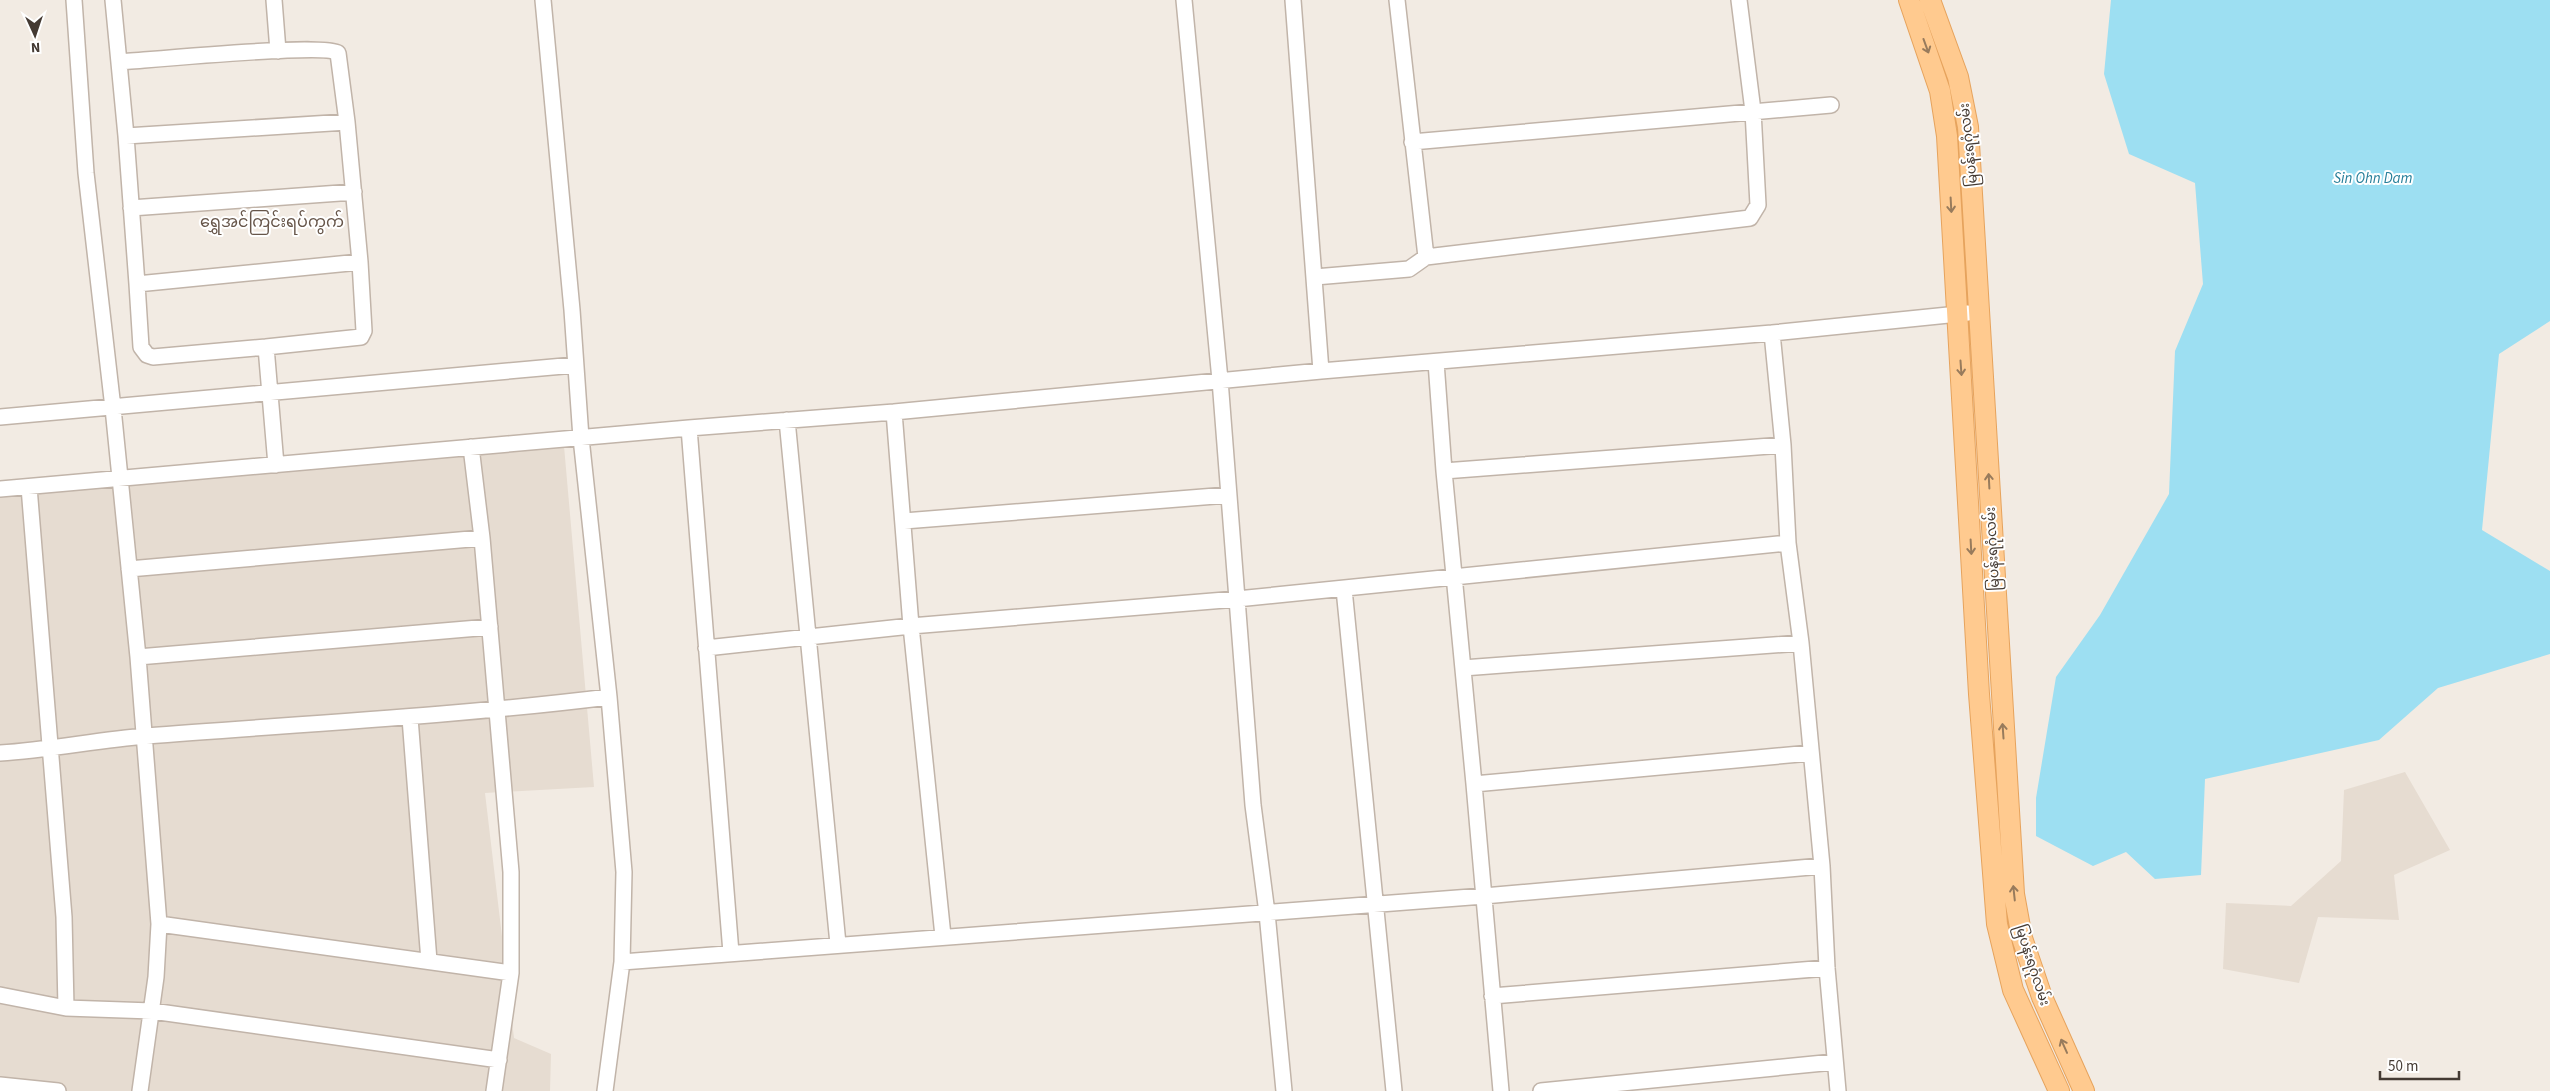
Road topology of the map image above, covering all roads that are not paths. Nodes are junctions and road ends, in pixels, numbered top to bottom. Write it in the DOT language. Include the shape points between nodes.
graph roads {
  1 [pos="74,0"];
  2 [pos="113,0"];
  3 [pos="274,0"];
  4 [pos="543,0"];
  5 [pos="1184,0"];
  6 [pos="1293,0"];
  7 [pos="1397,0"];
  8 [pos="1739,0"];
  9 [pos="1909,0"];
  10 [pos="1930,0"];
  11 [pos="278,51"];
  12 [pos="119,62"];
  13 [pos="1831,105"];
  14 [pos="1753,111"];
  15 [pos="347,122"];
  16 [pos="126,136"];
  17 [pos="1412,142"];
  18 [pos="354,192"];
  19 [pos="131,208"];
  20 [pos="1426,257"];
  21 [pos="360,262"];
  22 [pos="1315,277"];
  23 [pos="137,284"];
  24 [pos="1980,312"];
  25 [pos="1958,314"];
  26 [pos="1772,333"];
  27 [pos="266,347"];
  28 [pos="1436,362"];
  29 [pos="575,365"];
  30 [pos="1321,371"];
  31 [pos="1220,380"];
  32 [pos="269,392"];
  33 [pos="113,408"];
  34 [pos="894,412"];
  35 [pos="0,417"];
  36 [pos="787,420"];
  37 [pos="689,428"];
  38 [pos="581,438"];
  39 [pos="1783,445"];
  40 [pos="471,447"];
  41 [pos="276,465"];
  42 [pos="1444,471"];
  43 [pos="120,479"];
  44 [pos="29,487"];
  45 [pos="0,489"];
  46 [pos="1228,495"];
  47 [pos="904,521"];
  48 [pos="482,538"];
  49 [pos="1788,543"];
  50 [pos="129,569"];
  51 [pos="1454,576"];
  52 [pos="1344,588"];
  53 [pos="1237,599"];
  54 [pos="911,626"];
  55 [pos="490,627"];
  56 [pos="806,636"];
  57 [pos="1801,643"];
  58 [pos="706,648"];
  59 [pos="138,657"];
  60 [pos="1463,668"];
  61 [pos="609,696"];
  62 [pos="498,711"];
  63 [pos="410,718"];
  64 [pos="143,736"];
  65 [pos="52,749"];
  66 [pos="0,753"];
  67 [pos="1811,753"];
  68 [pos="1474,784"];
  69 [pos="1822,866"];
  70 [pos="1484,896"];
  71 [pos="1375,904"];
  72 [pos="1267,913"];
  73 [pos="159,924"];
  74 [pos="943,936"];
  75 [pos="838,944"];
  76 [pos="731,953"];
  77 [pos="429,961"];
  78 [pos="622,962"];
  79 [pos="1826,968"];
  80 [pos="511,973"];
  81 [pos="0,995"];
  82 [pos="1492,996"];
  83 [pos="66,1008"];
  84 [pos="152,1011"];
  85 [pos="499,1060"];
  86 [pos="1834,1062"];
  87 [pos="0,1084"];
  88 [pos="58,1091"];
  89 [pos="140,1091"];
  90 [pos="494,1091"];
  91 [pos="605,1091"];
  92 [pos="1284,1091"];
  93 [pos="1394,1091"];
  94 [pos="1501,1091"];
  95 [pos="1541,1091"];
  96 [pos="1838,1091"];
  97 [pos="2058,1091"];
  98 [pos="2084,1091"];
  1 -- 33 [label="street" via="86,172"];
  2 -- 12 [label="street"];
  3 -- 11 [label="street"];
  4 -- 29 [label="street"];
  5 -- 31 [label="street"];
  6 -- 22 [label="street"];
  7 -- 17 [label="street"];
  8 -- 14 [label="street"];
  9 -- 25 [label="main road, မြပန်းရဂုံလမ်း, one-way" via="1934,69 1944,111"];
  10 -- 24 [label="main road, မြပန်းရဂုံလမ်း" via="1958,77 1966,112"];
  11 -- 12 [label="street"];
  11 -- 15 [label="street" via="324,49 338,53"];
  12 -- 16 [label="street"];
  13 -- 14 [label="street"];
  14 -- 17 [label="street"];
  14 -- 20 [label="street" via="1758,205 1750,218"];
  15 -- 16 [label="street"];
  15 -- 18 [label="street"];
  16 -- 19 [label="street"];
  17 -- 20 [label="street"];
  18 -- 19 [label="street"];
  18 -- 21 [label="street"];
  19 -- 23 [label="street"];
  20 -- 22 [label="street" via="1409,270"];
  21 -- 23 [label="street"];
  21 -- 27 [label="street" via="364,331 361,337"];
  22 -- 30 [label="street"];
  23 -- 27 [label="street" via="141,347 146,355"];
  24 -- 25 [label="street"];
  98 -- 24 [label="main road, မြပန်းရဂုံလမ်း, one-way" via="2042,997 2022,938 2014,894"];
  25 -- 26 [label="street"];
  25 -- 97 [label="main road, မြပန်းရဂုံလမ်း, one-way" via="1979,694 1997,924 2013,990"];
  26 -- 28 [label="street"];
  26 -- 39 [label="street"];
  27 -- 32 [label="street"];
  28 -- 30 [label="street"];
  28 -- 42 [label="street"];
  29 -- 32 [label="street"];
  29 -- 38 [label="street"];
  30 -- 31 [label="street"];
  31 -- 34 [label="street"];
  31 -- 46 [label="street"];
  32 -- 33 [label="street"];
  32 -- 41 [label="street"];
  33 -- 35 [label="street"];
  33 -- 43 [label="street"];
  34 -- 36 [label="street"];
  34 -- 47 [label="street"];
  36 -- 37 [label="street"];
  36 -- 56 [label="street"];
  37 -- 38 [label="street"];
  37 -- 58 [label="street"];
  38 -- 40 [label="street"];
  38 -- 61 [label="street"];
  39 -- 42 [label="street"];
  39 -- 49 [label="street"];
  40 -- 41 [label="street"];
  40 -- 48 [label="street"];
  41 -- 43 [label="street"];
  42 -- 51 [label="street"];
  43 -- 44 [label="street"];
  43 -- 50 [label="street"];
  44 -- 45 [label="street"];
  44 -- 65 [label="street"];
  46 -- 47 [label="street"];
  46 -- 53 [label="street"];
  47 -- 54 [label="street"];
  48 -- 50 [label="street"];
  48 -- 55 [label="street"];
  49 -- 51 [label="street"];
  49 -- 57 [label="street"];
  50 -- 59 [label="street"];
  51 -- 52 [label="street"];
  51 -- 60 [label="street"];
  52 -- 53 [label="street"];
  52 -- 71 [label="street"];
  53 -- 54 [label="street"];
  53 -- 72 [label="street" via="1253,805"];
  54 -- 56 [label="street"];
  54 -- 74 [label="street"];
  55 -- 59 [label="street"];
  55 -- 62 [label="street"];
  56 -- 58 [label="street"];
  56 -- 75 [label="street"];
  57 -- 60 [label="street"];
  57 -- 67 [label="street"];
  58 -- 76 [label="street"];
  59 -- 64 [label="street"];
  60 -- 68 [label="street"];
  61 -- 62 [label="street"];
  61 -- 78 [label="street" via="624,872"];
  62 -- 63 [label="street"];
  62 -- 80 [label="street" via="512,872"];
  63 -- 64 [label="street"];
  63 -- 77 [label="street"];
  64 -- 65 [label="street"];
  64 -- 73 [label="street"];
  65 -- 66 [label="street"];
  65 -- 83 [label="street" via="64,917"];
  67 -- 68 [label="street"];
  67 -- 69 [label="street"];
  68 -- 70 [label="street"];
  69 -- 70 [label="street"];
  69 -- 79 [label="street"];
  70 -- 71 [label="street"];
  70 -- 82 [label="street"];
  71 -- 72 [label="street"];
  71 -- 93 [label="street"];
  72 -- 74 [label="street"];
  72 -- 92 [label="street"];
  73 -- 77 [label="street"];
  73 -- 84 [label="street"];
  74 -- 75 [label="street"];
  75 -- 76 [label="street"];
  76 -- 78 [label="street"];
  77 -- 80 [label="street"];
  78 -- 91 [label="street"];
  79 -- 82 [label="street"];
  79 -- 86 [label="street"];
  80 -- 85 [label="street"];
  81 -- 83 [label="street"];
  82 -- 94 [label="street"];
  83 -- 84 [label="street"];
  84 -- 85 [label="street"];
  84 -- 89 [label="street"];
  85 -- 90 [label="street"];
  86 -- 95 [label="street"];
  86 -- 96 [label="street"];
  87 -- 88 [label="street"];
}
